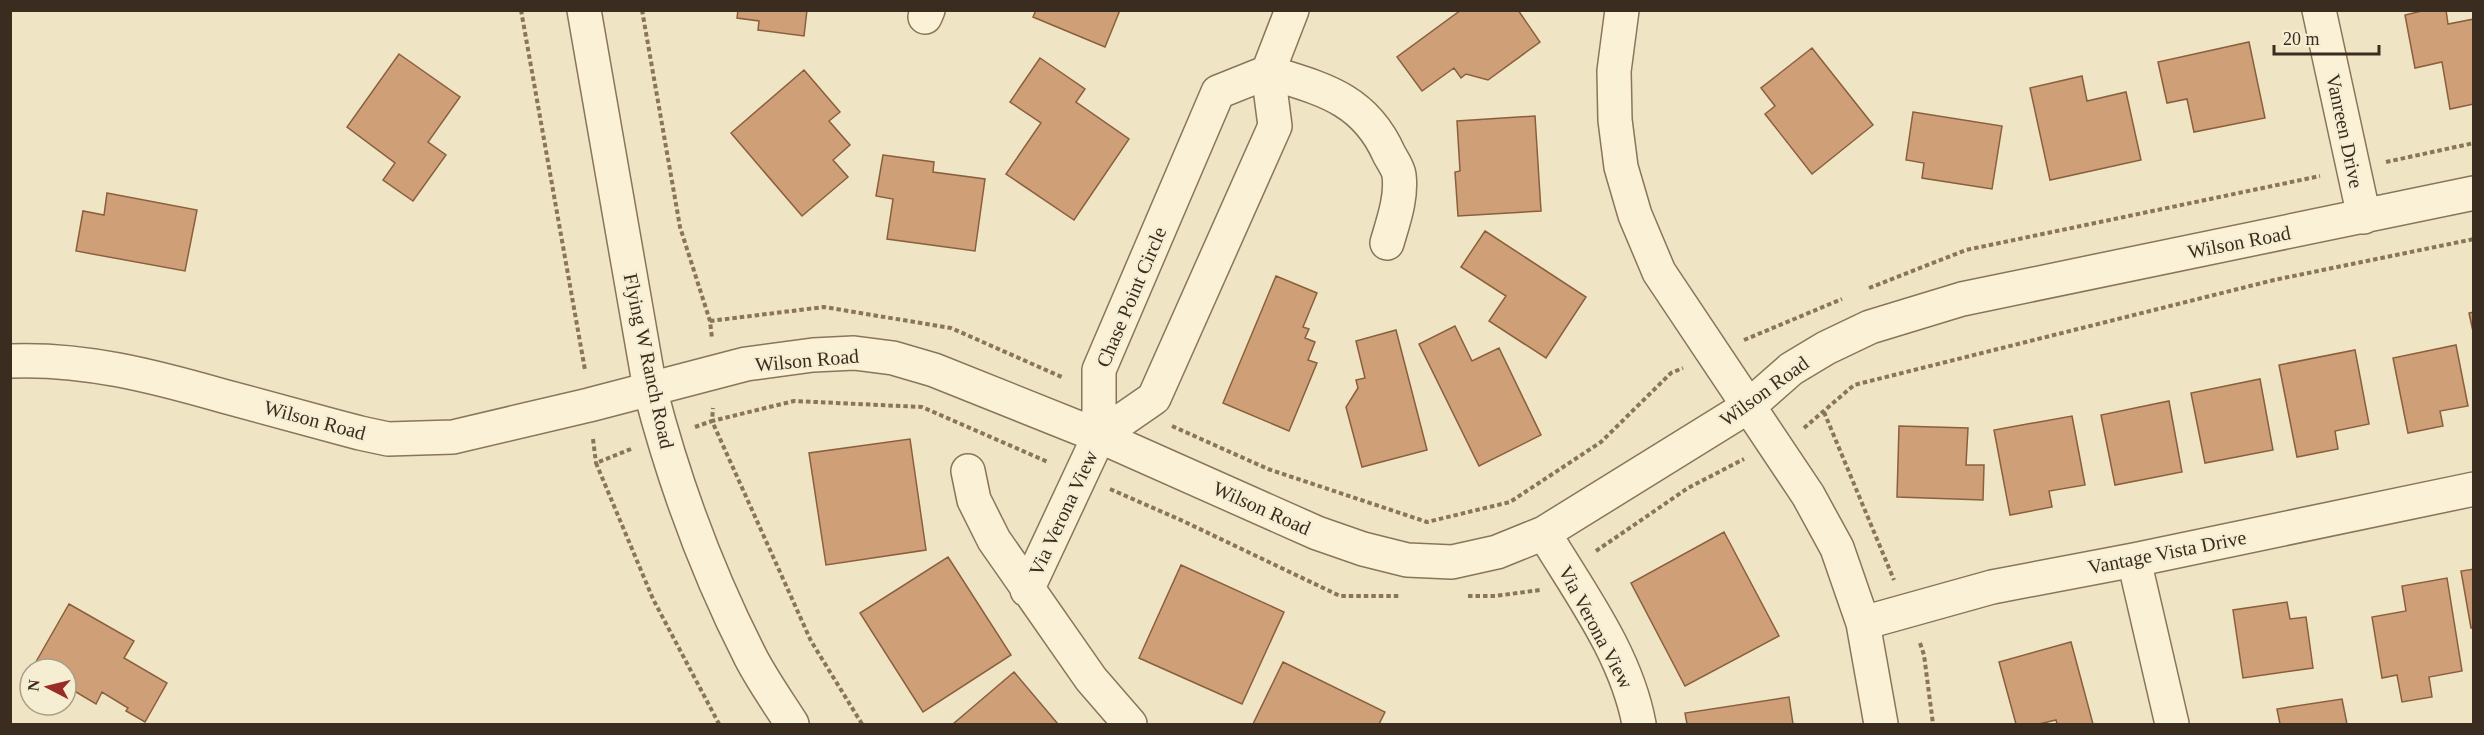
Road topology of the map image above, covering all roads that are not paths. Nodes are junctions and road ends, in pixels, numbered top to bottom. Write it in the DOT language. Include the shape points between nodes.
graph roads {
  1 [pos="584,10"];
  2 [pos="1292,10"];
  3 [pos="1622,10"];
  4 [pos="2319,10"];
  5 [pos="1268,72"];
  6 [pos="2474,193"];
  7 [pos="2364,217"];
  8 [pos="1387,243"];
  9 [pos="10,361"];
  10 [pos="650,389"];
  11 [pos="1749,406"];
  12 [pos="1099,436"];
  13 [pos="969,471"];
  14 [pos="2474,489"];
  15 [pos="1544,533"];
  16 [pos="2134,560"];
  17 [pos="1027,590"];
  18 [pos="1863,623"];
  19 [pos="792,724"];
  20 [pos="1130,724"];
  21 [pos="1639,724"];
  22 [pos="1881,724"];
  23 [pos="2172,724"];
  1 -- 10 [label="street, Flying W Ranch Road"];
  2 -- 5 [label="street"];
  3 -- 11 [label="street" via="1614,70 1615,120 1621,167 1635,214 1659,272"];
  4 -- 7 [label="street, Vanreen Drive"];
  5 -- 8 [label="street" via="1328,90 1362,113 1385,144 1399,174 1398,204"];
  5 -- 12 [label="street" via="1275,126 1154,398"];
  5 -- 12 [label="street, Chase Point Circle" via="1218,92 1099,370"];
  6 -- 7 [label="street, Wilson Road"];
  7 -- 11 [label="street, Wilson Road" via="1962,298 1914,312 1826,348 1791,369"];
  9 -- 10 [label="street, Wilson Road" via="73,363 155,377 388,439 453,437"];
  10 -- 12 [label="street, Wilson Road" via="746,364 854,353 893,358 934,370"];
  10 -- 19 [label="street, Flying W Ranch Road" via="683,502 718,588 752,659"];
  11 -- 15 [label="street, Wilson Road"];
  11 -- 18 [label="street" via="1808,495 1836,548"];
  12 -- 15 [label="street, Wilson Road" via="1317,533 1407,560 1452,562 1497,552"];
  12 -- 17 [label="street, Via Verona View"];
  13 -- 17 [label="street, Via Verona View" via="974,500 994,540"];
  14 -- 16 [label="street, Vantage Vista Drive"];
  15 -- 21 [label="street, Via Verona View" via="1613,649 1633,695"];
  16 -- 18 [label="street, Vantage Vista Drive" via="1992,587"];
  16 -- 23 [label="street"];
  17 -- 20 [label="street, Via Verona View" via="1091,680"];
  18 -- 22 [label="street"];
}
